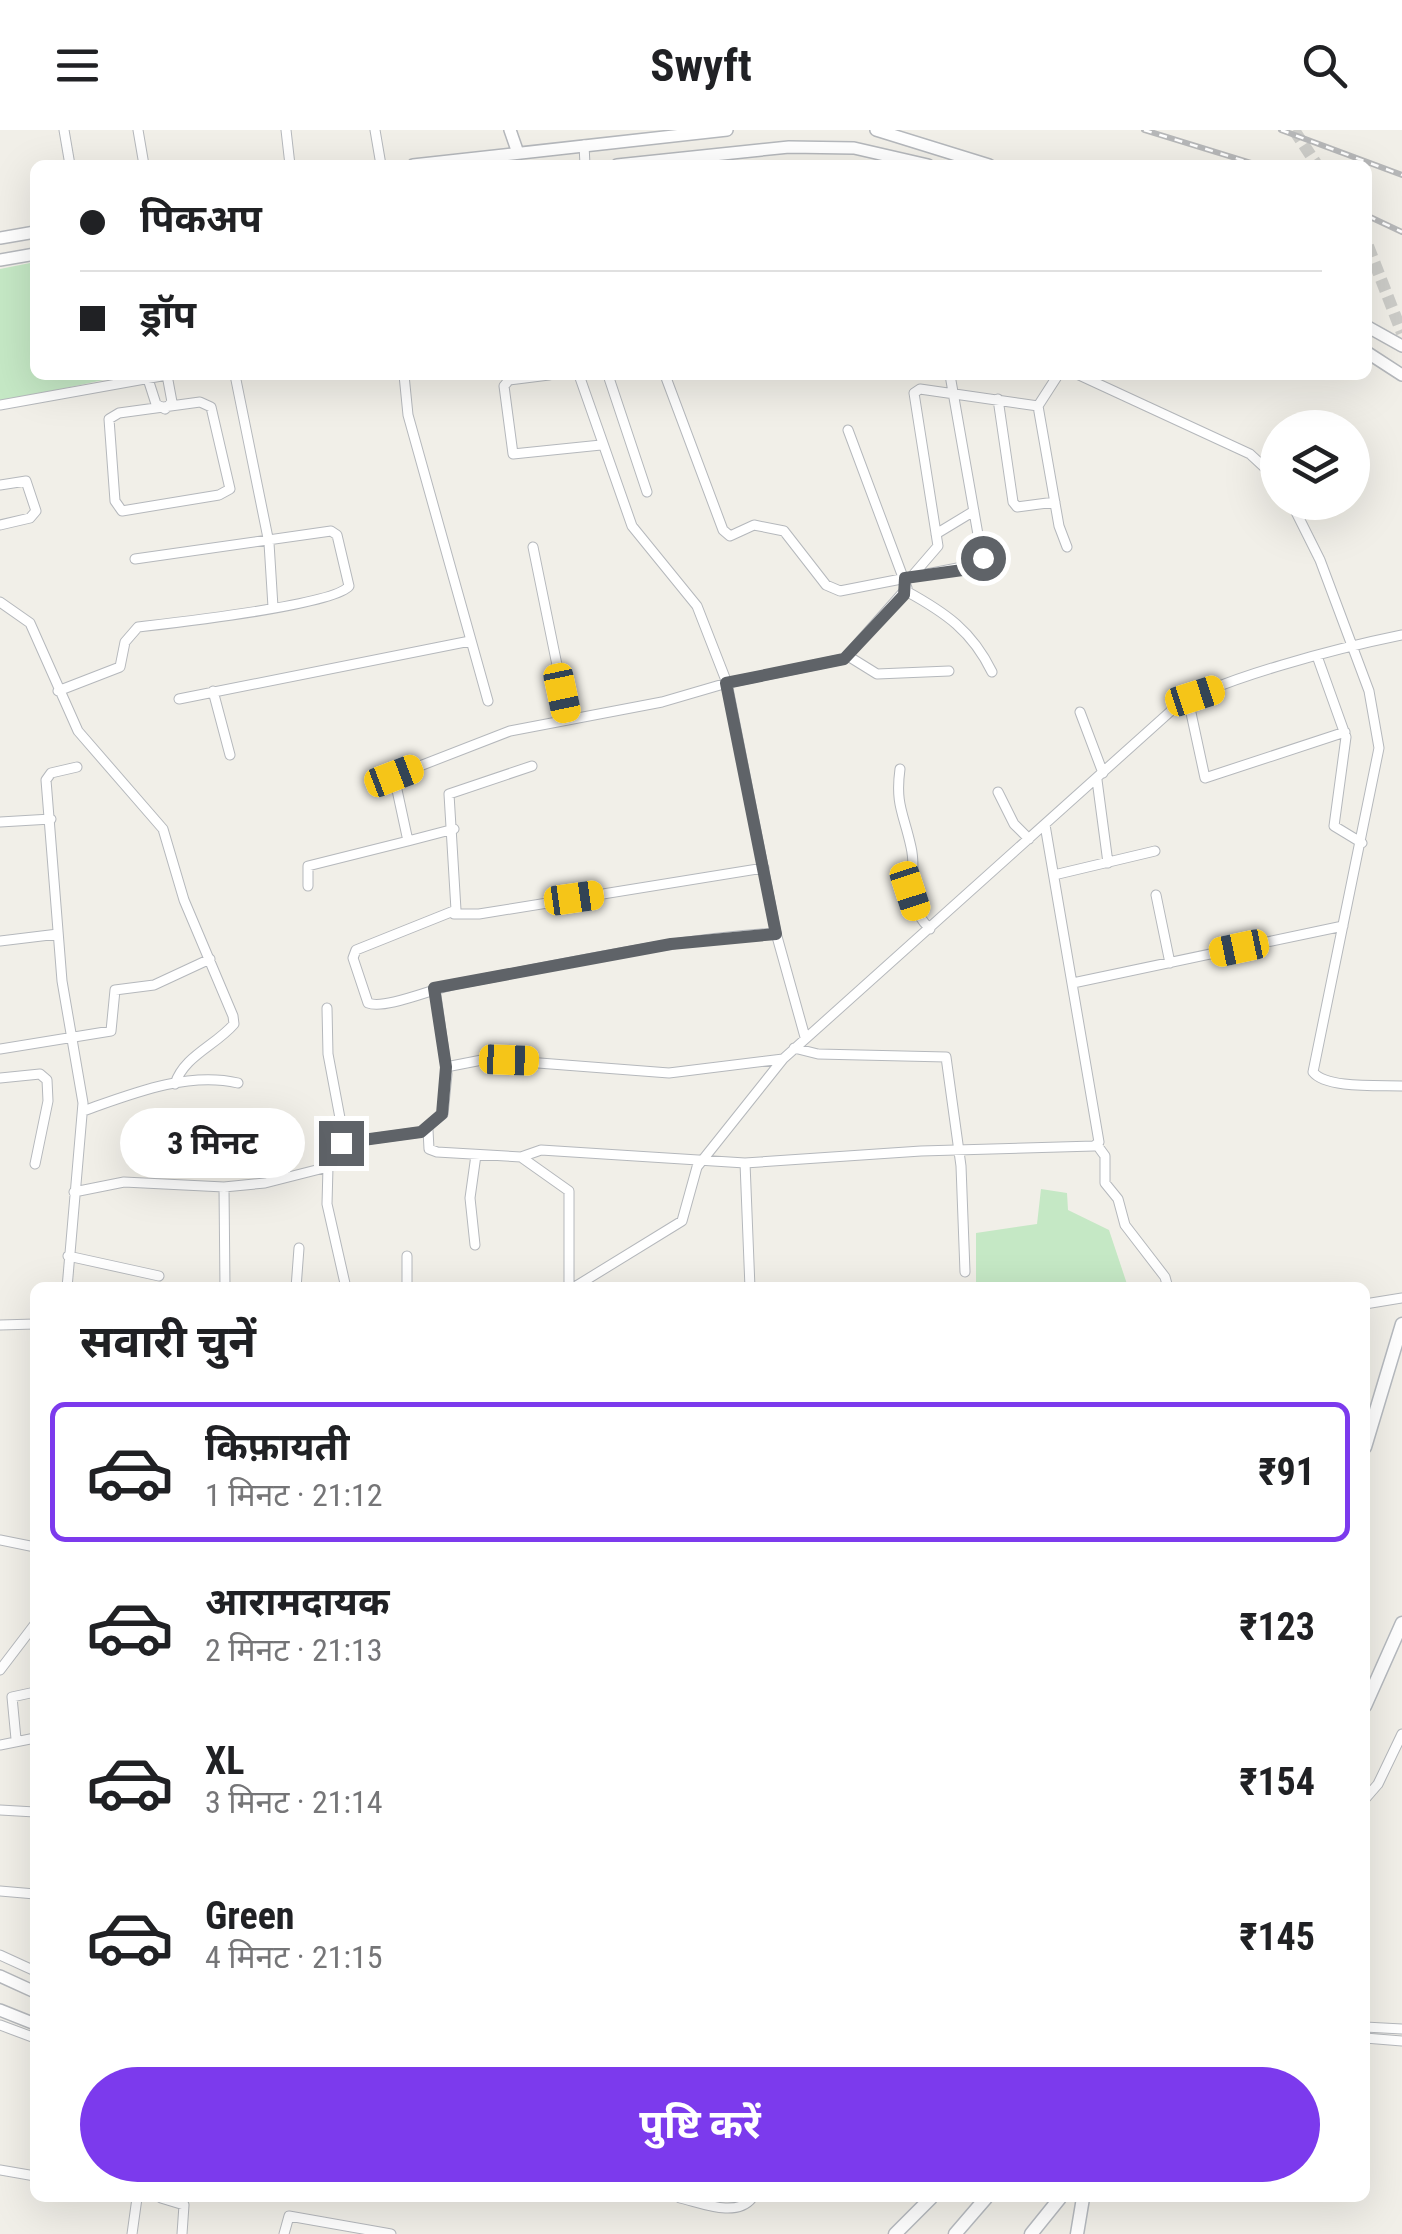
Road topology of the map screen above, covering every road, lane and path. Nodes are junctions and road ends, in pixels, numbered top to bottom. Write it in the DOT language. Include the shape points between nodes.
graph roads {
  1 [pos="64,130"];
  2 [pos="138,130"];
  3 [pos="286,130"];
  4 [pos="375,130"];
  5 [pos="510,130"];
  6 [pos="727,130"];
  7 [pos="876,130"];
  8 [pos="584,145"];
  9 [pos="518,153"];
  10 [pos="69,160"];
  11 [pos="143,160"];
  12 [pos="289,160"];
  13 [pos="379,160"];
  14 [pos="457,160"];
  15 [pos="585,160"];
  16 [pos="664,160"];
  17 [pos="906,160"];
  18 [pos="972,160"];
  19 [pos="30,233"];
  20 [pos="0,238"];
  21 [pos="30,255"];
  22 [pos="0,260"];
  23 [pos="1372,329"];
  24 [pos="1402,346"];
  25 [pos="1372,356"];
  26 [pos="1402,375"];
  27 [pos="137,380"];
  28 [pos="149,380"];
  29 [pos="168,380"];
  30 [pos="235,380"];
  31 [pos="404,380"];
  32 [pos="522,380"];
  33 [pos="581,380"];
  34 [pos="610,380"];
  35 [pos="667,380"];
  36 [pos="951,380"];
  37 [pos="1055,380"];
  38 [pos="1090,380"];
  39 [pos="954,394"];
  40 [pos="998,399"];
  41 [pos="0,405"];
  42 [pos="1038,406"];
  43 [pos="166,409"];
  44 [pos="848,430"];
  45 [pos="602,445"];
  46 [pos="1260,463"];
  47 [pos="0,485"];
  48 [pos="648,492"];
  49 [pos="1055,502"];
  50 [pos="974,511"];
  51 [pos="1300,520"];
  52 [pos="0,525"];
  53 [pos="936,534"];
  54 [pos="269,543"];
  55 [pos="533,547"];
  56 [pos="1067,547"];
  57 [pos="135,558"];
  58 [pos="908,578"];
  59 [pos="906,591"];
  60 [pos="0,602"];
  61 [pos="273,606"];
  62 [pos="1402,635"];
  63 [pos="470,642"];
  64 [pos="1351,646"];
  65 [pos="848,656"];
  66 [pos="1317,656"];
  67 [pos="950,670"];
  68 [pos="992,672"];
  69 [pos="726,683"];
  70 [pos="58,691"];
  71 [pos="214,691"];
  72 [pos="179,698"];
  73 [pos="1188,699"];
  74 [pos="488,701"];
  75 [pos="1080,712"];
  76 [pos="568,719"];
  77 [pos="1345,732"];
  78 [pos="230,755"];
  79 [pos="532,766"];
  80 [pos="77,767"];
  81 [pos="900,769"];
  82 [pos="1100,776"];
  83 [pos="998,792"];
  84 [pos="52,819"];
  85 [pos="0,822"];
  86 [pos="1044,825"];
  87 [pos="454,830"];
  88 [pos="1029,840"];
  89 [pos="408,841"];
  90 [pos="1362,843"];
  91 [pos="1155,851"];
  92 [pos="1108,863"];
  93 [pos="764,868"];
  94 [pos="1054,875"];
  95 [pos="308,886"];
  96 [pos="1156,896"];
  97 [pos="454,914"];
  98 [pos="1344,926"];
  99 [pos="930,929"];
  100 [pos="58,934"];
  101 [pos="776,934"];
  102 [pos="0,942"];
  103 [pos="210,958"];
  104 [pos="1170,962"];
  105 [pos="1072,983"];
  106 [pos="434,988"];
  107 [pos="327,1008"];
  108 [pos="72,1036"];
  109 [pos="805,1037"];
  110 [pos="794,1048"];
  111 [pos="0,1049"];
  112 [pos="783,1060"];
  113 [pos="446,1067"];
  114 [pos="0,1078"];
  115 [pos="238,1083"];
  116 [pos="174,1084"];
  117 [pos="1402,1086"];
  118 [pos="83,1111"];
  119 [pos="428,1130"];
  120 [pos="341,1143"];
  121 [pos="1097,1144"];
  122 [pos="959,1152"];
  123 [pos="476,1154"];
  124 [pos="521,1156"];
  125 [pos="701,1160"];
  126 [pos="744,1163"];
  127 [pos="36,1164"];
  128 [pos="328,1167"];
  129 [pos="224,1186"];
  130 [pos="74,1192"];
  131 [pos="475,1245"];
  132 [pos="299,1248"];
  133 [pos="68,1256"];
  134 [pos="406,1256"];
  135 [pos="965,1272"];
  136 [pos="159,1276"];
  137 [pos="67,1282"];
  138 [pos="225,1282"];
  139 [pos="296,1282"];
  140 [pos="345,1282"];
  141 [pos="407,1282"];
  142 [pos="573,1282"];
  143 [pos="581,1282"];
  144 [pos="750,1282"];
  145 [pos="1167,1282"];
  146 [pos="1402,1298"];
  147 [pos="1370,1303"];
  148 [pos="30,1324"];
  149 [pos="1402,1324"];
  150 [pos="0,1325"];
  151 [pos="1370,1430"];
  152 [pos="0,1540"];
  153 [pos="30,1546"];
  154 [pos="1402,1624"];
  155 [pos="30,1631"];
  156 [pos="0,1670"];
  157 [pos="30,1693"];
  158 [pos="1370,1695"];
  159 [pos="1402,1734"];
  160 [pos="30,1738"];
  161 [pos="16,1739"];
  162 [pos="0,1745"];
  163 [pos="1370,1793"];
  164 [pos="0,1810"];
  165 [pos="30,1812"];
  166 [pos="0,1891"];
  167 [pos="30,1894"];
  168 [pos="0,1955"];
  169 [pos="30,1969"];
  170 [pos="0,1976"];
  171 [pos="30,1990"];
  172 [pos="0,2010"];
  173 [pos="30,2022"];
  174 [pos="0,2024"];
  175 [pos="1370,2026"];
  176 [pos="1402,2029"];
  177 [pos="30,2036"];
  178 [pos="1370,2038"];
  179 [pos="1402,2041"];
  180 [pos="0,2170"];
  181 [pos="30,2175"];
  182 [pos="137,2202"];
  183 [pos="174,2202"];
  184 [pos="706,2202"];
  185 [pos="748,2202"];
  186 [pos="926,2202"];
  187 [pos="983,2202"];
  188 [pos="1057,2202"];
  189 [pos="1082,2202"];
  190 [pos="132,2234"];
  191 [pos="182,2234"];
  192 [pos="284,2234"];
  193 [pos="391,2234"];
  194 [pos="895,2234"];
  195 [pos="956,2234"];
  196 [pos="1031,2234"];
  197 [pos="1077,2234"];
  1 -- 10 [label="street"];
  2 -- 11 [label="street"];
  3 -- 12 [label="street"];
  4 -- 13 [label="street"];
  5 -- 9 [label="street"];
  6 -- 8 [label="street"];
  7 -- 18 [label="street"];
  8 -- 9 [label="street"];
  8 -- 15 [label="street"];
  9 -- 14 [label="street"];
  16 -- 17 [label="street" via="788,147 854,148"];
  19 -- 20 [label="street"];
  21 -- 22 [label="street"];
  23 -- 24 [label="street"];
  25 -- 26 [label="street"];
  27 -- 41 [label="street"];
  28 -- 43 [label="street" via="156,404"];
  29 -- 43 [label="street" via="172,402"];
  30 -- 54 [label="street"];
  31 -- 63 [label="street" via="408,415"];
  32 -- 45 [label="street" via="506,383 513,454"];
  33 -- 45 [label="street"];
  34 -- 48 [label="street"];
  35 -- 58 [label="street" via="726,534 754,525 784,530 834,591"];
  36 -- 39 [label="street"];
  37 -- 42 [label="street"];
  38 -- 46 [label="street"];
  39 -- 40 [label="street"];
  39 -- 50 [label="street"];
  39 -- 53 [label="street" via="914,393"];
  40 -- 42 [label="street"];
  40 -- 49 [label="street" via="1013,502"];
  42 -- 49 [label="street"];
  43 -- 43 [label="street" via="200,402 211,407 230,489 122,511 115,501 107,423 119,413"];
  44 -- 58 [label="street"];
  45 -- 69 [label="street" via="632,526 697,606"];
  47 -- 52 [label="street" via="26,480 36,510 30,518"];
  49 -- 56 [label="street"];
  50 -- 53 [label="street"];
  50 -- 58 [label="street" via="980,566"];
  51 -- 64 [label="street"];
  53 -- 58 [label="street" via="935,554"];
  54 -- 57 [label="street"];
  54 -- 61 [label="street"];
  54 -- 61 [label="street" via="334,533 350,581 348,590 333,597"];
  55 -- 76 [label="street"];
  58 -- 59 [label="street"];
  59 -- 65 [label="street"];
  59 -- 68 [label="street" via="975,639"];
  60 -- 70 [label="street" via="30,623"];
  61 -- 70 [label="street" via="134,629 120,667"];
  62 -- 64 [label="street"];
  63 -- 71 [label="street"];
  63 -- 74 [label="street"];
  64 -- 66 [label="street"];
  64 -- 90 [label="street" via="1371,698 1379,748"];
  65 -- 67 [label="street" via="877,674"];
  65 -- 69 [label="street"];
  66 -- 73 [label="street"];
  66 -- 77 [label="street"];
  69 -- 76 [label="street"];
  69 -- 93 [label="street"];
  70 -- 103 [label="street" via="82,736 163,829"];
  71 -- 72 [label="street"];
  71 -- 78 [label="street"];
  73 -- 77 [label="street" via="1205,778"];
  73 -- 82 [label="street"];
  75 -- 82 [label="street"];
  76 -- 89 [label="street" via="510,731 394,776"];
  77 -- 90 [label="street" via="1334,826"];
  79 -- 87 [label="street" via="450,791"];
  80 -- 84 [label="street" via="48,775"];
  81 -- 99 [label="street" via="896,802 912,850 910,891"];
  82 -- 86 [label="street"];
  82 -- 92 [label="street"];
  83 -- 88 [label="street"];
  84 -- 85 [label="street"];
  84 -- 100 [label="street"];
  86 -- 88 [label="street"];
  86 -- 94 [label="street"];
  87 -- 89 [label="street"];
  87 -- 97 [label="street"];
  88 -- 99 [label="street"];
  89 -- 95 [label="street" via="308,866"];
  90 -- 98 [label="street"];
  91 -- 92 [label="street"];
  92 -- 94 [label="street"];
  93 -- 97 [label="street"];
  93 -- 101 [label="street"];
  94 -- 105 [label="street"];
  96 -- 104 [label="street"];
  97 -- 106 [label="street" via="353,954 371,1005"];
  98 -- 104 [label="street"];
  98 -- 117 [label="street" via="1313,1072 1373,1089"];
  99 -- 109 [label="street"];
  100 -- 102 [label="street"];
  100 -- 108 [label="street"];
  101 -- 106 [label="street" via="671,944"];
  101 -- 109 [label="street"];
  103 -- 108 [label="street" via="154,985 118,988 112,1031"];
  103 -- 116 [label="street" via="234,1024 182,1066"];
  104 -- 105 [label="street"];
  105 -- 121 [label="street"];
  106 -- 113 [label="street"];
  107 -- 120 [label="street"];
  108 -- 111 [label="street"];
  108 -- 118 [label="street"];
  109 -- 110 [label="street"];
  110 -- 112 [label="street"];
  110 -- 122 [label="street" via="818,1054 943,1054"];
  112 -- 113 [label="street" via="669,1073 480,1059"];
  112 -- 125 [label="street"];
  113 -- 119 [label="street" via="442,1114"];
  114 -- 127 [label="street" via="40,1074 46,1080"];
  115 -- 116 [label="street" via="217,1078"];
  116 -- 118 [label="street"];
  118 -- 130 [label="street"];
  119 -- 120 [label="street"];
  119 -- 123 [label="street" via="432,1151"];
  120 -- 128 [label="street"];
  121 -- 122 [label="street"];
  121 -- 145 [label="street" via="1126,1225"];
  122 -- 126 [label="street"];
  122 -- 135 [label="street"];
  123 -- 124 [label="street"];
  123 -- 131 [label="street" via="470,1198"];
  124 -- 125 [label="street" via="541,1150"];
  124 -- 142 [label="street" via="568,1191"];
  125 -- 126 [label="street"];
  125 -- 143 [label="street" via="682,1221"];
  126 -- 144 [label="street"];
  128 -- 129 [label="street"];
  128 -- 140 [label="street" via="328,1211"];
  129 -- 130 [label="street" via="124,1182"];
  129 -- 138 [label="street"];
  130 -- 133 [label="street"];
  132 -- 139 [label="street"];
  133 -- 136 [label="street"];
  133 -- 137 [label="street"];
  134 -- 141 [label="street"];
  146 -- 147 [label="street"];
  148 -- 150 [label="street"];
  149 -- 151 [label="main road"];
  152 -- 153 [label="street"];
  154 -- 158 [label="main road"];
  155 -- 156 [label="street"];
  157 -- 161 [label="street" via="12,1697"];
  159 -- 163 [label="street"];
  160 -- 161 [label="street"];
  161 -- 162 [label="street"];
  164 -- 165 [label="street"];
  166 -- 167 [label="street"];
  168 -- 169 [label="street"];
  170 -- 171 [label="street"];
  172 -- 173 [label="street"];
  174 -- 177 [label="street"];
  175 -- 176 [label="street"];
  178 -- 179 [label="street"];
  180 -- 181 [label="street"];
  182 -- 190 [label="street"];
  183 -- 191 [label="street" via="184,2205"];
  184 -- 185 [label="street" via="740,2209"];
  186 -- 194 [label="main road"];
  187 -- 195 [label="main road"];
  188 -- 196 [label="main road"];
  189 -- 197 [label="main road"];
  192 -- 193 [label="street" via="289,2216"];
}
